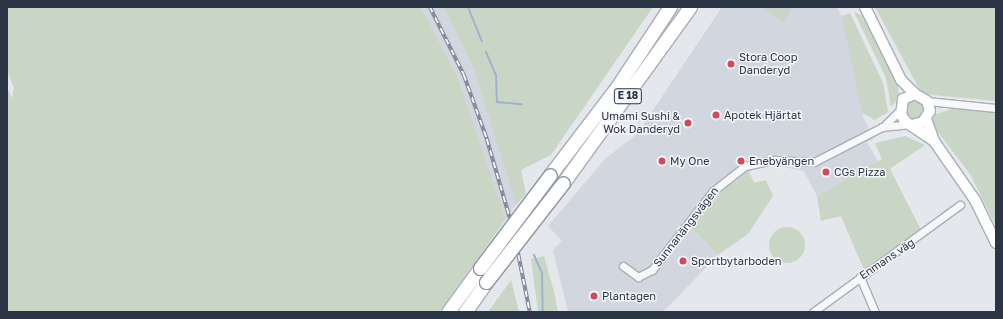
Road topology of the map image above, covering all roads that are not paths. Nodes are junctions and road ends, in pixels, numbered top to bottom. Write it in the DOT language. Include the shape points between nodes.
graph roads {
  1 [pos="670,7"];
  2 [pos="690,7"];
  3 [pos="865,7"];
  4 [pos="901,80"];
  5 [pos="915,94"];
  6 [pos="904,99"];
  7 [pos="949,104"];
  8 [pos="996,108"];
  9 [pos="899,110"];
  10 [pos="928,110"];
  11 [pos="910,124"];
  12 [pos="882,127"];
  13 [pos="934,141"];
  14 [pos="960,205"];
  15 [pos="996,242"];
  16 [pos="623,266"];
  17 [pos="860,277"];
  18 [pos="448,312"];
  19 [pos="465,312"];
  20 [pos="813,312"];
  21 [pos="875,312"];
  1 -- 18 [label="highway, E 18, bridge" via="617,86"];
  2 -- 19 [label="highway, E 18, bridge"];
  3 -- 4 [label="main road"];
  4 -- 5 [label="main road"];
  4 -- 6 [label="main road"];
  5 -- 6 [label="main road"];
  5 -- 10 [label="main road"];
  6 -- 9 [label="main road"];
  7 -- 8 [label="street"];
  7 -- 10 [label="street"];
  7 -- 10 [label="street"];
  9 -- 11 [label="main road"];
  9 -- 12 [label="street, Sunnanängsvägen"];
  10 -- 11 [label="main road"];
  10 -- 13 [label="main road"];
  11 -- 12 [label="street, Sunnanängsvägen"];
  11 -- 13 [label="main road"];
  12 -- 16 [label="street, Sunnanängsvägen" via="814,162 774,160 745,166 713,191 652,270 638,277"];
  13 -- 15 [label="main road" via="975,200"];
  14 -- 17 [label="street, Enmans väg"];
  17 -- 20 [label="street, Enmans väg"];
  17 -- 21 [label="street"];
}
